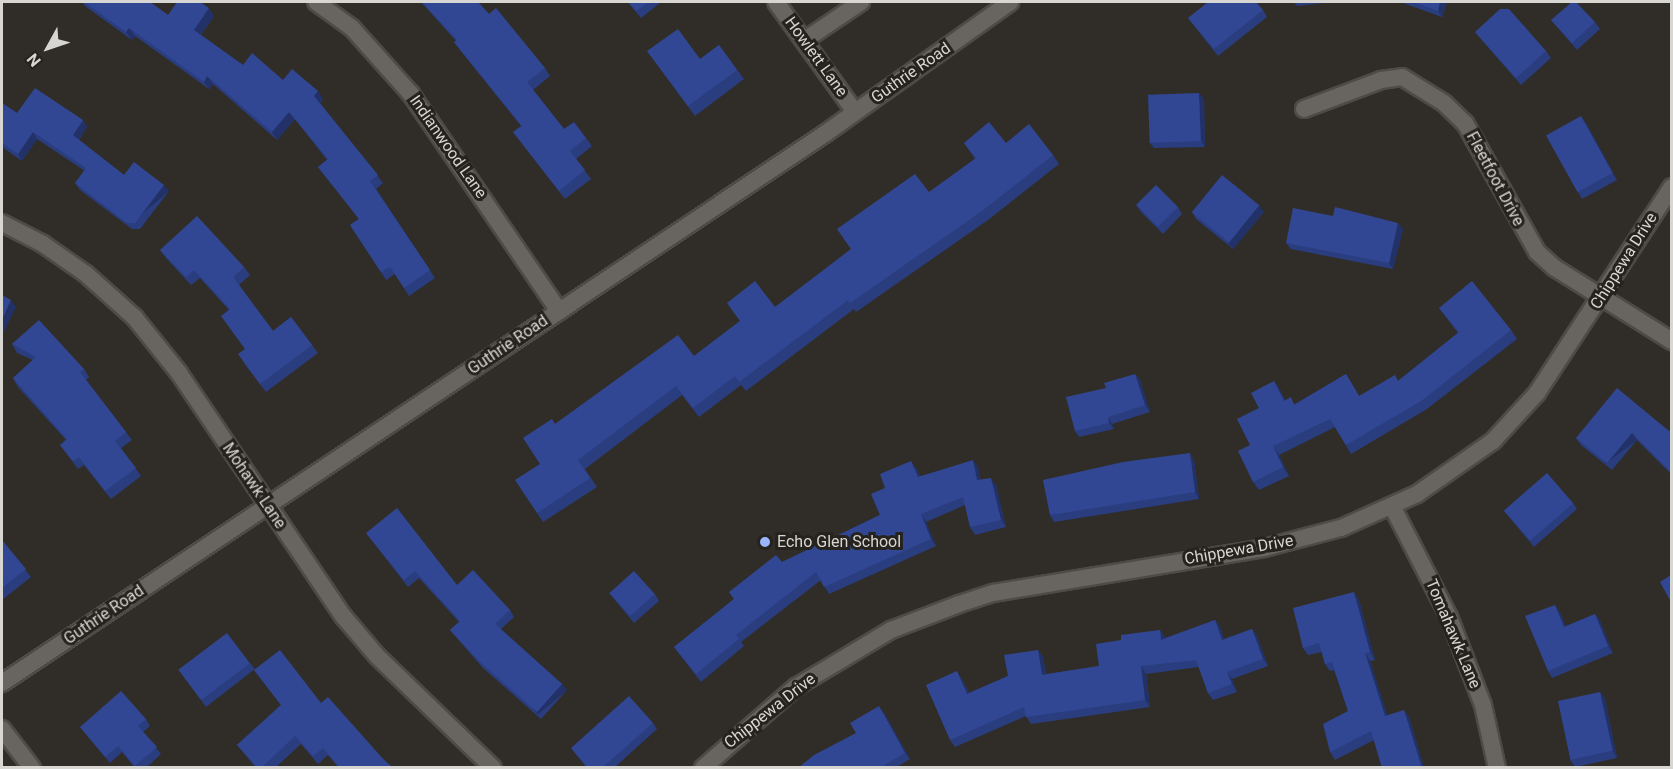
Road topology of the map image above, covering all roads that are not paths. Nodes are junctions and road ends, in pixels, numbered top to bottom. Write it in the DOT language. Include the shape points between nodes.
graph roads {
  1 [pos="316,2"];
  2 [pos="776,2"];
  3 [pos="861,2"];
  4 [pos="1010,2"];
  5 [pos="806,40"];
  6 [pos="1304,109"];
  7 [pos="855,112"];
  8 [pos="1671,187"];
  9 [pos="2,223"];
  10 [pos="1603,297"];
  11 [pos="559,311"];
  12 [pos="1671,341"];
  13 [pos="269,506"];
  14 [pos="1392,506"];
  15 [pos="2,683"];
  16 [pos="2,729"];
  17 [pos="32,768"];
  18 [pos="493,768"];
  19 [pos="703,768"];
  20 [pos="1497,768"];
  1 -- 11 [label="street, Indianwood Lane" via="352,28 411,94"];
  2 -- 5 [label="street, Howlett Lane"];
  3 -- 5 [label="street"];
  4 -- 7 [label="street, Guthrie Road"];
  5 -- 7 [label="street, Howlett Lane"];
  6 -- 10 [label="street, Fleetfoot Drive" via="1381,80 1402,77 1444,103 1465,123 1537,252 1555,268"];
  7 -- 11 [label="street, Guthrie Road"];
  8 -- 10 [label="street, Chippewa Drive"];
  9 -- 13 [label="street, Mohawk Lane" via="43,243 86,274 135,318 180,373"];
  10 -- 12 [label="street, Fleetfoot Drive"];
  10 -- 14 [label="street, Chippewa Drive" via="1537,393 1493,441 1465,463"];
  11 -- 13 [label="street, Guthrie Road"];
  13 -- 15 [label="street, Guthrie Road"];
  13 -- 18 [label="street, Mohawk Lane" via="343,616 377,656"];
  14 -- 19 [label="street, Chippewa Drive" via="1341,528 1264,548 1156,563 993,593 959,604 891,630 796,687"];
  14 -- 20 [label="street, Tomahawk Lane" via="1449,617 1482,705"];
  16 -- 17 [label="street"];
}
